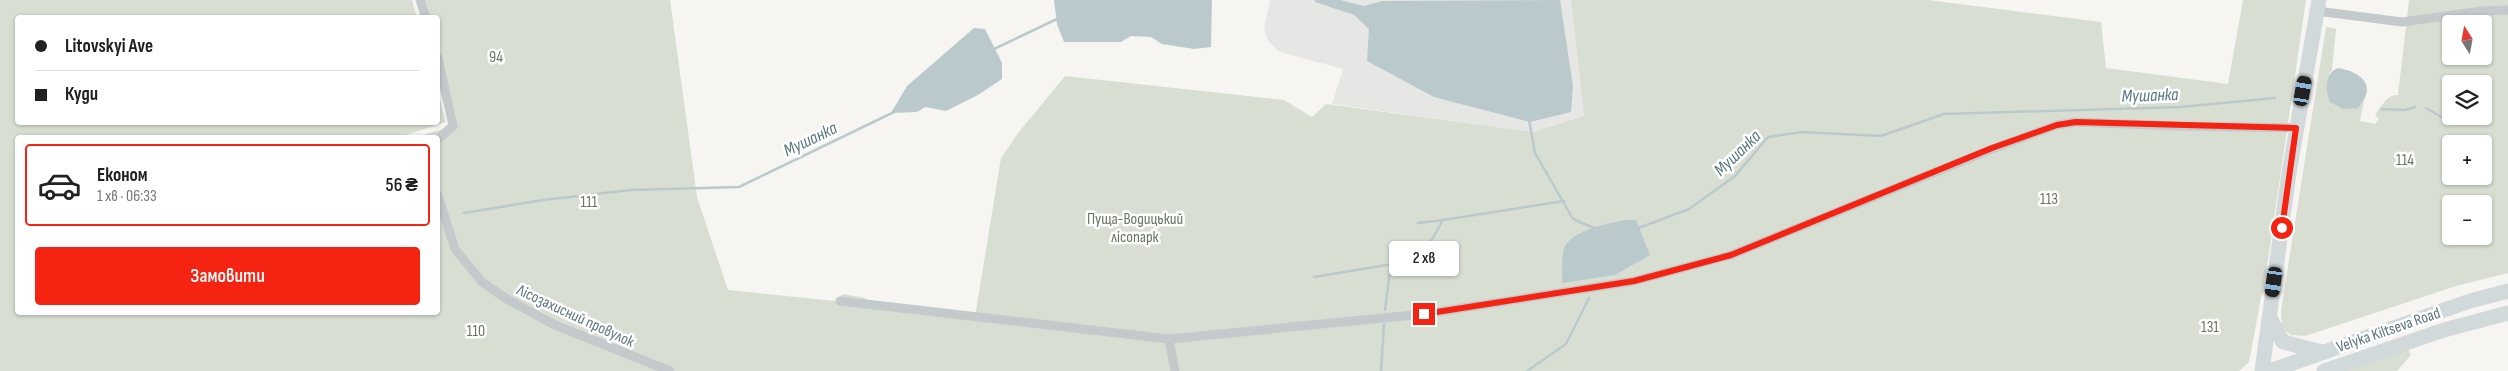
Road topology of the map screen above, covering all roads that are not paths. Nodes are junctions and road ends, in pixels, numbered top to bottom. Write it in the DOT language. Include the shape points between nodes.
graph roads {
  1 [pos="420,0"];
  2 [pos="2318,6"];
  3 [pos="2508,10"];
  4 [pos="425,15"];
  5 [pos="440,67"];
  6 [pos="2296,128"];
  7 [pos="440,137"];
  8 [pos="440,203"];
  9 [pos="2508,291"];
  10 [pos="840,302"];
  11 [pos="2508,313"];
  12 [pos="2270,318"];
  13 [pos="1169,339"];
  14 [pos="2322,352"];
  15 [pos="670,371"];
  16 [pos="1175,371"];
  17 [pos="2262,371"];
  18 [pos="2270,371"];
  19 [pos="2324,371"];
  1 -- 4 [label="street"];
  2 -- 3 [label="street" via="2402,22 2482,10"];
  2 -- 6 [label="main road"];
  5 -- 7 [label="street" via="453,126"];
  6 -- 12 [label="main road"];
  6 -- 13 [label="street" via="2076,122 2057,125 1992,148 1731,255 1634,281 1424,314"];
  8 -- 15 [label="street, Лісозахисний провулок" via="454,249 482,282 555,325"];
  9 -- 14 [label="main road, Velyka Kiltseva Road"];
  10 -- 13 [label="street"];
  11 -- 19 [label="main road, Velyka Kiltseva Road" via="2444,330"];
  12 -- 14 [label="main road" via="2283,342"];
  12 -- 17 [label="main road"];
  13 -- 16 [label="street"];
  14 -- 18 [label="main road, Velyka Kiltseva Road"];
}
